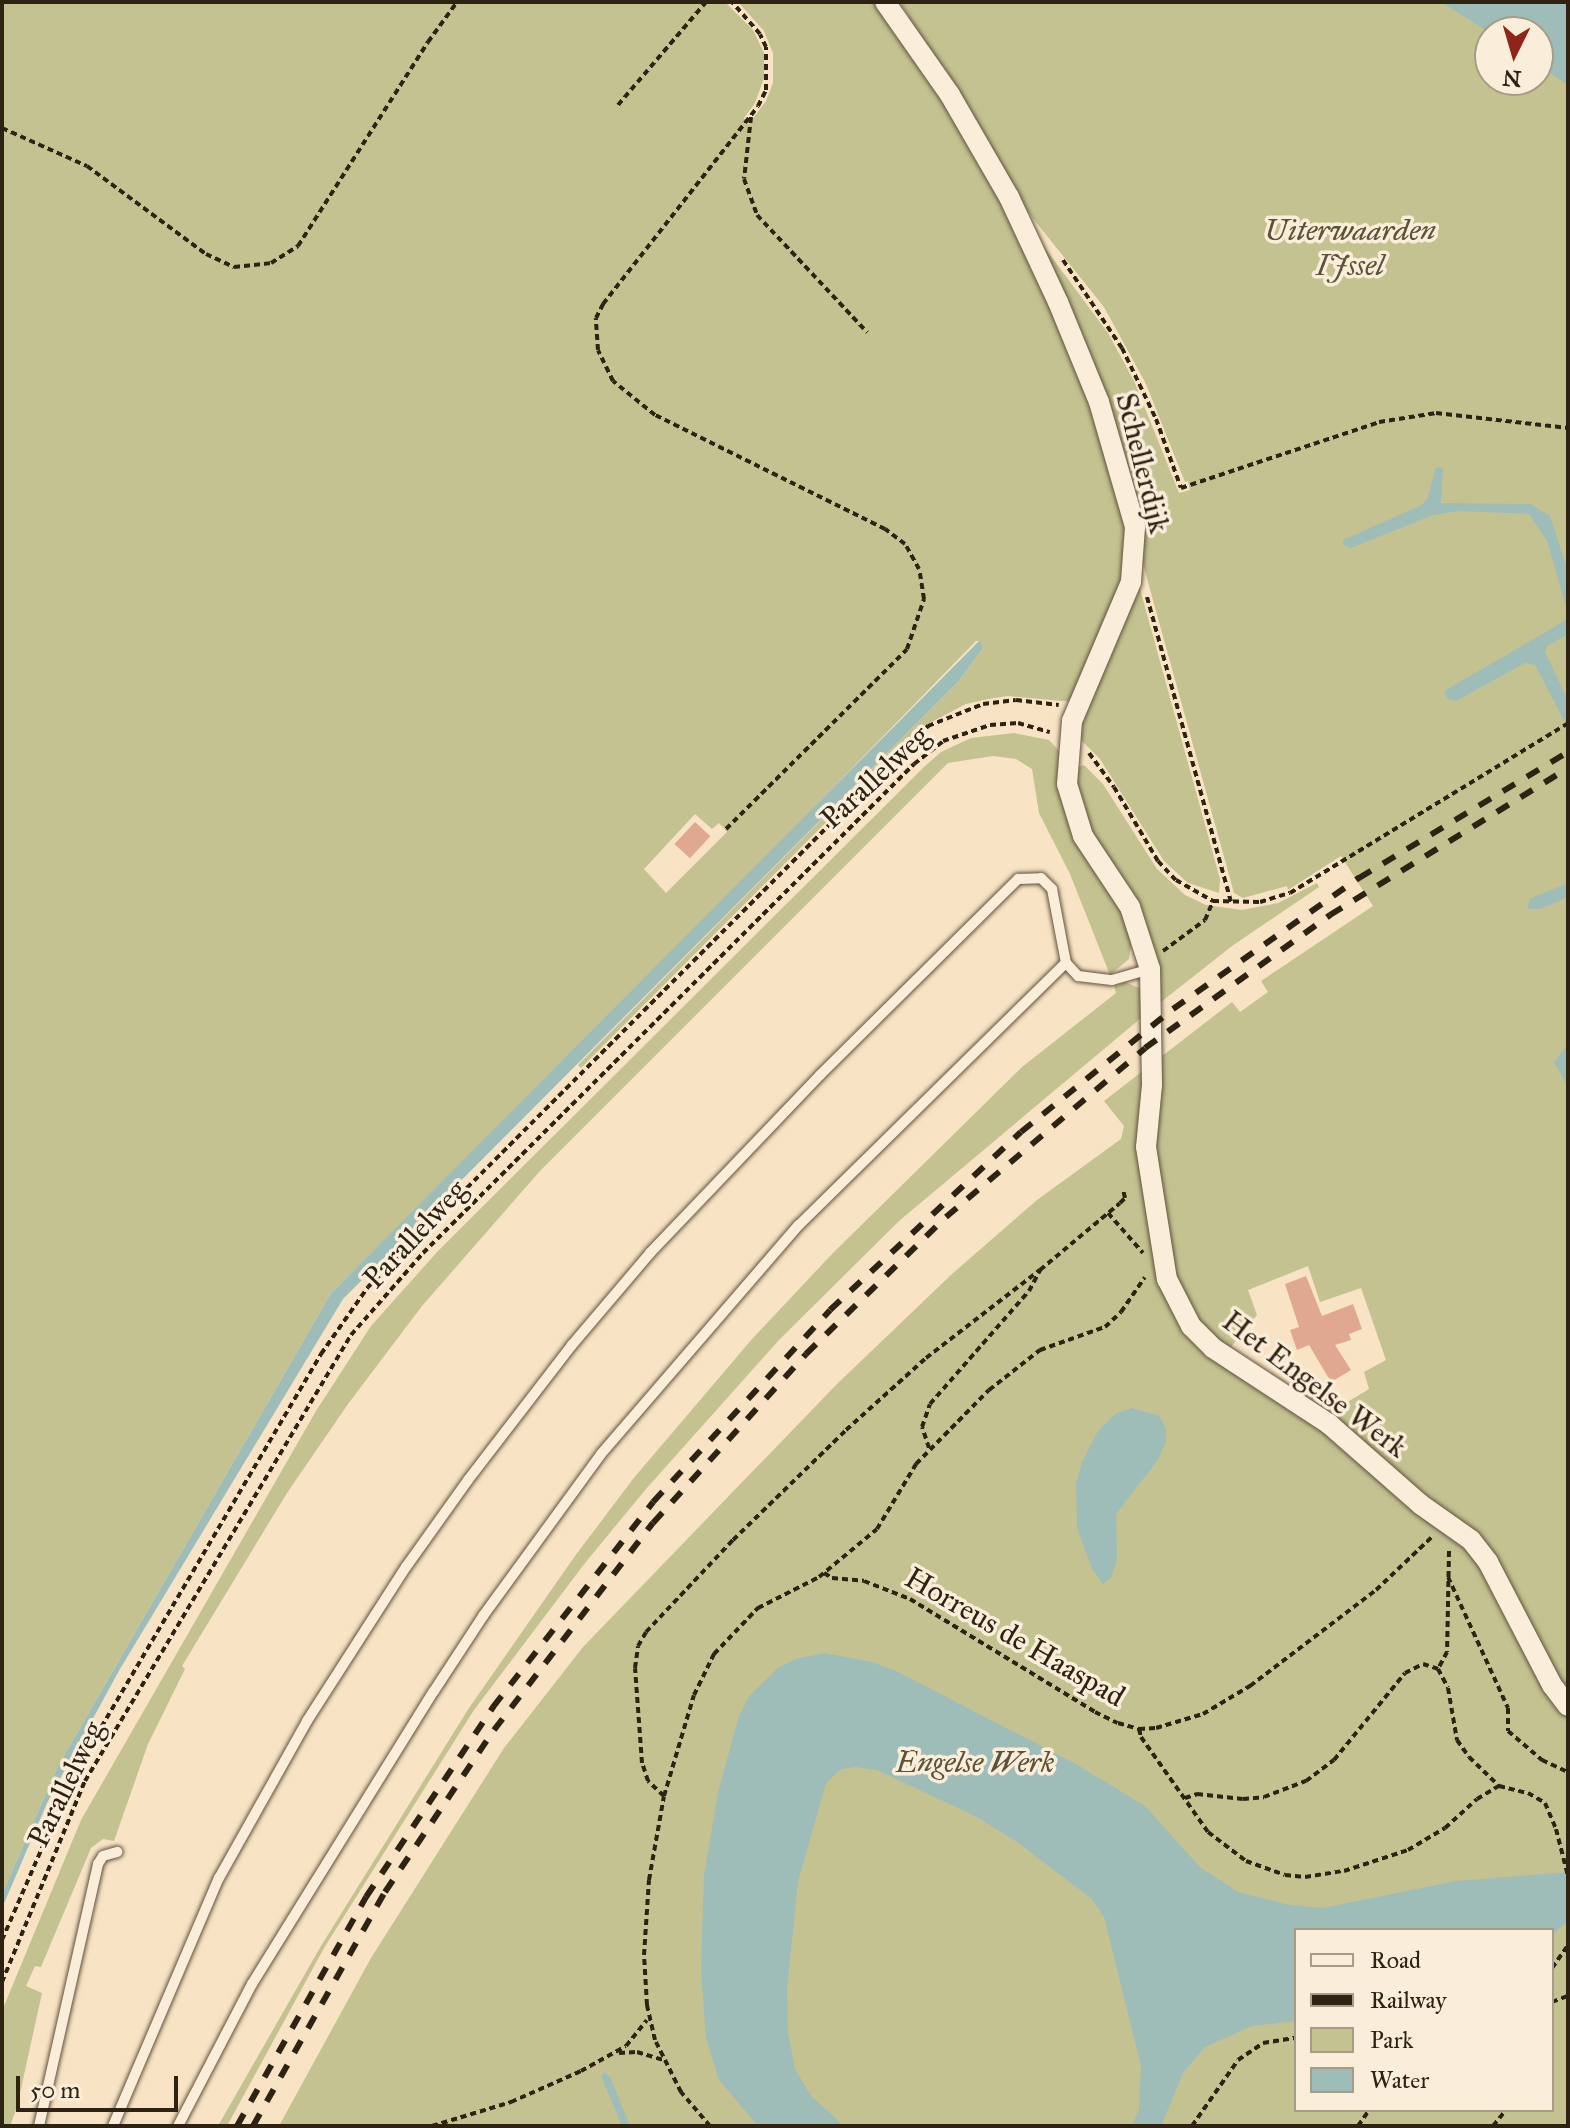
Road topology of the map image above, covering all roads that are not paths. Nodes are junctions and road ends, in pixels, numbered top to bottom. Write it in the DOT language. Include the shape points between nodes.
graph roads {
  1 [pos="885,2"];
  2 [pos="1066,963"];
  3 [pos="1150,969"];
  4 [pos="1152,1008"];
  5 [pos="1568,1706"];
  6 [pos="117,1852"];
  7 [pos="39,2126"];
  8 [pos="113,2126"];
  9 [pos="178,2126"];
  1 -- 3 [label="street, Schellerdijk" via="950,95 1009,197 1088,373 1121,476 1137,538 1131,582 1077,708 1068,740 1067,784 1075,817 1130,907"];
  2 -- 3 [label="lane" via="1078,976 1094,980"];
  2 -- 8 [label="lane" via="1052,889 1041,878 1018,879 729,1167 572,1345 413,1556 260,1799 219,1878"];
  2 -- 9 [label="lane" via="799,1225 601,1454 434,1691 252,1984"];
  3 -- 4 [label="street, Schellerdijk"];
  4 -- 5 [label="street, Het Engelse Werk" via="1146,1147 1163,1260 1175,1299 1202,1338 1329,1424 1471,1540"];
  6 -- 7 [label="lane" via="107,1853 98,1864"];
}
